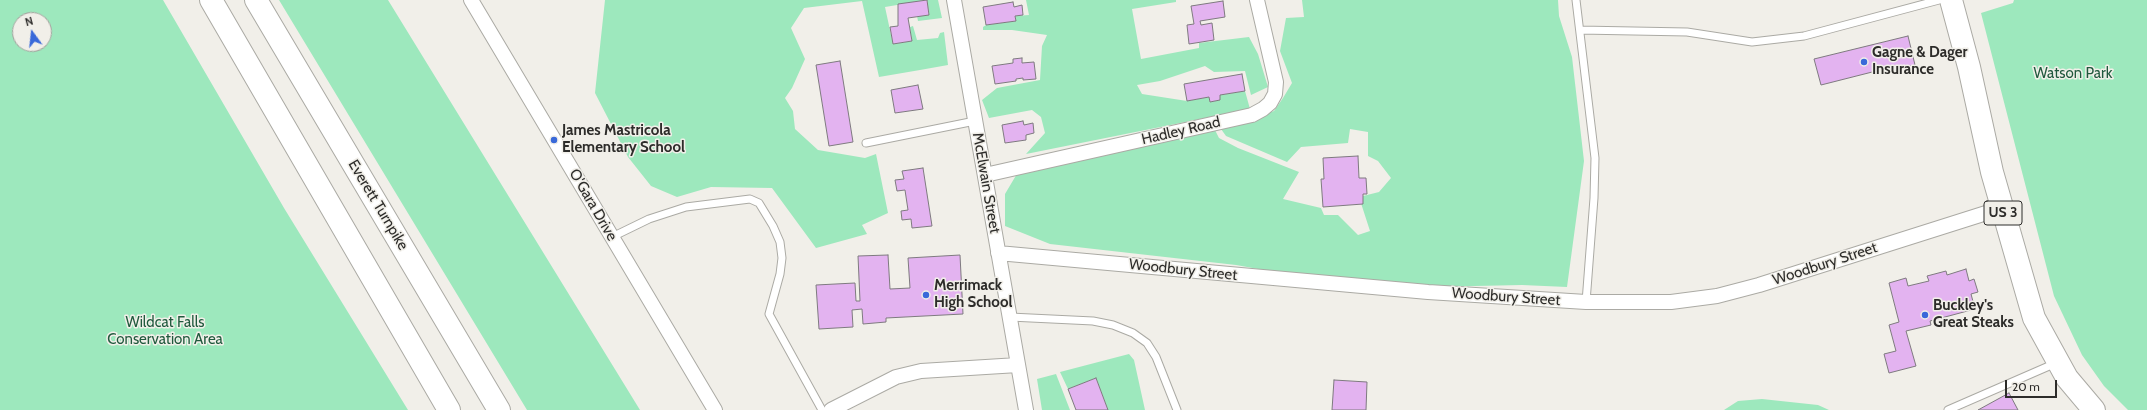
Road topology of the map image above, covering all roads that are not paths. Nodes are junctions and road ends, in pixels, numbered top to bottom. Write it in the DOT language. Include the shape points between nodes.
graph roads {
  1 [pos="211,0"];
  2 [pos="256,0"];
  3 [pos="471,0"];
  4 [pos="954,0"];
  5 [pos="1257,0"];
  6 [pos="1576,0"];
  7 [pos="1939,0"];
  8 [pos="1951,0"];
  9 [pos="1580,30"];
  10 [pos="975,121"];
  11 [pos="866,143"];
  12 [pos="985,175"];
  13 [pos="2002,208"];
  14 [pos="612,237"];
  15 [pos="998,252"];
  16 [pos="1586,302"];
  17 [pos="1010,317"];
  18 [pos="2058,362"];
  19 [pos="1018,365"];
  20 [pos="449,410"];
  21 [pos="499,410"];
  22 [pos="714,410"];
  23 [pos="822,410"];
  24 [pos="831,410"];
  25 [pos="1026,410"];
  26 [pos="1177,410"];
  27 [pos="1948,410"];
  28 [pos="2092,410"];
  1 -- 20 [label="main road"];
  2 -- 21 [label="main road, Everett Turnpike"];
  3 -- 14 [label="street, O'Gara Drive"];
  4 -- 10 [label="street, McElwain Street"];
  5 -- 12 [label="street, Hadley Road" via="1276,82 1275,94 1263,109 1252,115"];
  6 -- 9 [label="lane"];
  7 -- 9 [label="lane" via="1804,36 1752,42 1687,32"];
  8 -- 13 [label="main road, US 3"];
  9 -- 16 [label="lane" via="1595,158"];
  10 -- 11 [label="lane"];
  10 -- 12 [label="street, McElwain Street"];
  12 -- 15 [label="street, McElwain Street"];
  13 -- 16 [label="street, Woodbury Street" via="1717,296 1671,302"];
  13 -- 18 [label="main road, US 3" via="2034,318"];
  14 -- 22 [label="street, O'Gara Drive"];
  14 -- 23 [label="lane" via="649,219 686,207 750,199 759,203 780,242 782,258 769,314"];
  15 -- 16 [label="street, Woodbury Street" via="1350,285"];
  15 -- 17 [label="street, McElwain Street"];
  17 -- 19 [label="street, McElwain Street"];
  17 -- 26 [label="lane" via="1093,321 1133,333 1147,343 1156,357"];
  18 -- 27 [label="lane"];
  18 -- 28 [label="main road, US 3"];
  19 -- 24 [label="street" via="922,371 896,377"];
  19 -- 25 [label="street"];
}
